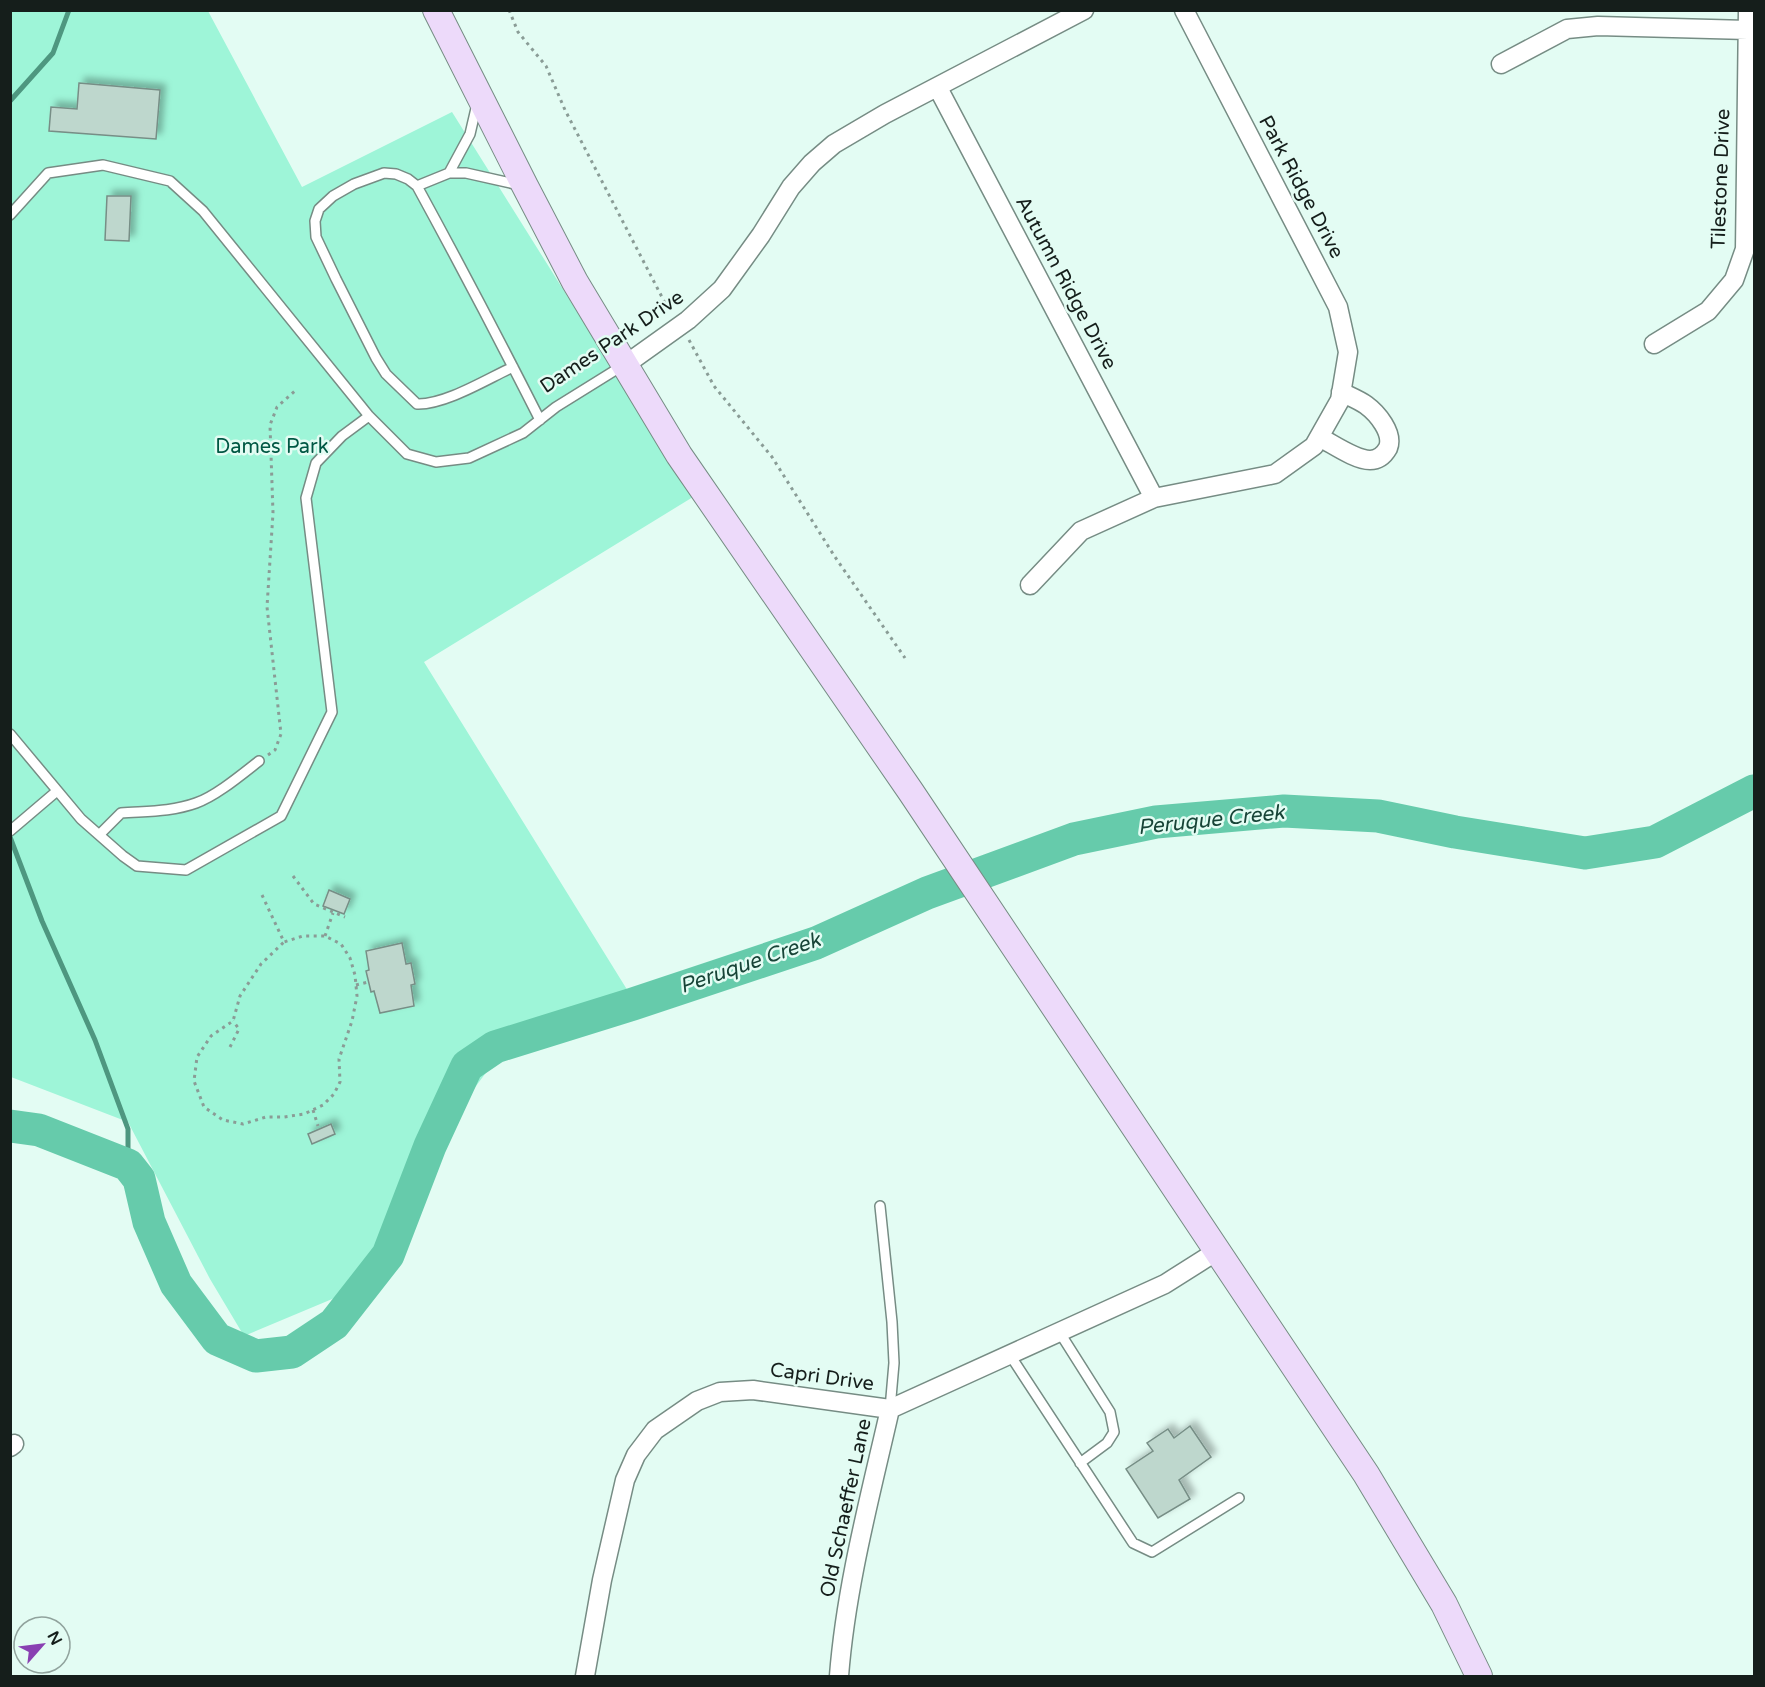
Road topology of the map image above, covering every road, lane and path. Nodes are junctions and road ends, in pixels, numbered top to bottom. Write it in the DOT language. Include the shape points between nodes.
graph roads {
  1 [pos="436,10"];
  2 [pos="509,10"];
  3 [pos="1084,10"];
  4 [pos="1184,10"];
  5 [pos="1748,10"];
  6 [pos="1748,30"];
  7 [pos="1501,64"];
  8 [pos="938,88"];
  9 [pos="479,95"];
  10 [pos="449,173"];
  11 [pos="417,186"];
  12 [pos="525,186"];
  13 [pos="10,215"];
  14 [pos="680,325"];
  15 [pos="1654,344"];
  16 [pos="625,365"];
  17 [pos="513,367"];
  18 [pos="295,391"];
  19 [pos="1341,392"];
  20 [pos="369,416"];
  21 [pos="540,420"];
  22 [pos="1319,437"];
  23 [pos="1154,498"];
  24 [pos="1030,585"];
  25 [pos="905,658"];
  26 [pos="10,734"];
  27 [pos="258,761"];
  28 [pos="57,791"];
  29 [pos="10,831"];
  30 [pos="100,834"];
  31 [pos="293,876"];
  32 [pos="262,895"];
  33 [pos="333,913"];
  34 [pos="345,917"];
  35 [pos="325,936"];
  36 [pos="284,942"];
  37 [pos="368,982"];
  38 [pos="356,985"];
  39 [pos="233,1021"];
  40 [pos="230,1047"];
  41 [pos="313,1110"];
  42 [pos="318,1126"];
  43 [pos="880,1206"];
  44 [pos="1217,1251"];
  45 [pos="1060,1333"];
  46 [pos="1010,1355"];
  47 [pos="890,1408"];
  48 [pos="1080,1463"];
  49 [pos="1239,1498"];
  50 [pos="585,1677"];
  51 [pos="839,1677"];
  52 [pos="1479,1677"];
  1 -- 9 [label="main road"];
  2 -- 14 [label="path" via="518,32 546,66 664,302"];
  3 -- 8 [label="street, Dames Park Drive"];
  4 -- 19 [label="street, Park Ridge Drive" via="1338,307 1348,352"];
  5 -- 6 [label="street, Tilestone Drive"];
  6 -- 7 [label="street" via="1598,26 1567,29"];
  6 -- 15 [label="street, Tilestone Drive" via="1745,249 1734,280 1708,311"];
  8 -- 14 [label="street, Dames Park Drive" via="834,144 812,164 791,187 722,289"];
  8 -- 23 [label="street, Autumn Ridge Drive"];
  9 -- 10 [label="lane" via="470,134"];
  9 -- 12 [label="main road"];
  10 -- 11 [label="lane"];
  10 -- 12 [label="lane"];
  11 -- 17 [label="lane"];
  11 -- 17 [label="lane" via="396,174 384,173 333,196 319,209 315,221 316,237 376,358 386,374 417,404 429,404 464,391"];
  12 -- 16 [label="main road" via="575,282"];
  13 -- 20 [label="lane, Dames Park Drive" via="48,173 103,165 170,180 203,211"];
  14 -- 16 [label="street, Dames Park Drive"];
  14 -- 25 [label="path" via="714,386 772,457"];
  16 -- 21 [label="lane, Dames Park Drive"];
  16 -- 44 [label="main road" via="679,455 911,792"];
  17 -- 21 [label="lane"];
  18 -- 27 [label="path" via="278,407 270,425 273,513 267,607 281,734 275,750"];
  19 -- 22 [label="street, Park Ridge Drive"];
  19 -- 22 [label="street" via="1366,405 1383,423 1390,443 1386,452 1378,459 1358,458"];
  20 -- 21 [label="lane, Dames Park Drive" via="407,454 436,462 469,458 523,433"];
  20 -- 30 [label="lane" via="316,463 306,498 333,712 281,816 186,870 137,866"];
  22 -- 23 [label="street, Park Ridge Drive" via="1314,447 1275,474"];
  23 -- 24 [label="street, Park Ridge Drive" via="1081,531"];
  26 -- 28 [label="lane"];
  27 -- 30 [label="lane" via="197,803 160,811 121,813"];
  28 -- 29 [label="lane"];
  28 -- 30 [label="lane"];
  31 -- 33 [label="path" via="314,904"];
  32 -- 36 [label="path"];
  33 -- 34 [label="path"];
  33 -- 35 [label="path"];
  35 -- 36 [label="path" via="303,936"];
  35 -- 38 [label="path" via="341,944 350,958"];
  36 -- 39 [label="path" via="261,964 240,996"];
  37 -- 38 [label="path"];
  38 -- 41 [label="path" via="352,1021 339,1059 340,1082 334,1094"];
  39 -- 40 [label="path" via="239,1029"];
  39 -- 41 [label="path" via="211,1036 197,1057 194,1082 204,1107 223,1120 243,1124"];
  41 -- 42 [label="path"];
  43 -- 47 [label="lane, Old Schaeffer Lane" via="892,1322"];
  44 -- 45 [label="street, Capri Drive" via="1165,1284"];
  44 -- 52 [label="main road" via="1366,1474 1444,1604"];
  45 -- 46 [label="street, Capri Drive"];
  45 -- 48 [label="lane" via="1110,1412 1114,1432 1107,1443"];
  46 -- 47 [label="street, Capri Drive"];
  46 -- 48 [label="lane"];
  47 -- 50 [label="street, Capri Drive" via="753,1390 720,1392 697,1401 654,1430 636,1455 625,1480"];
  47 -- 51 [label="street, Old Schaeffer Lane" via="854,1570"];
  48 -- 49 [label="lane" via="1133,1543 1152,1552"];
}
